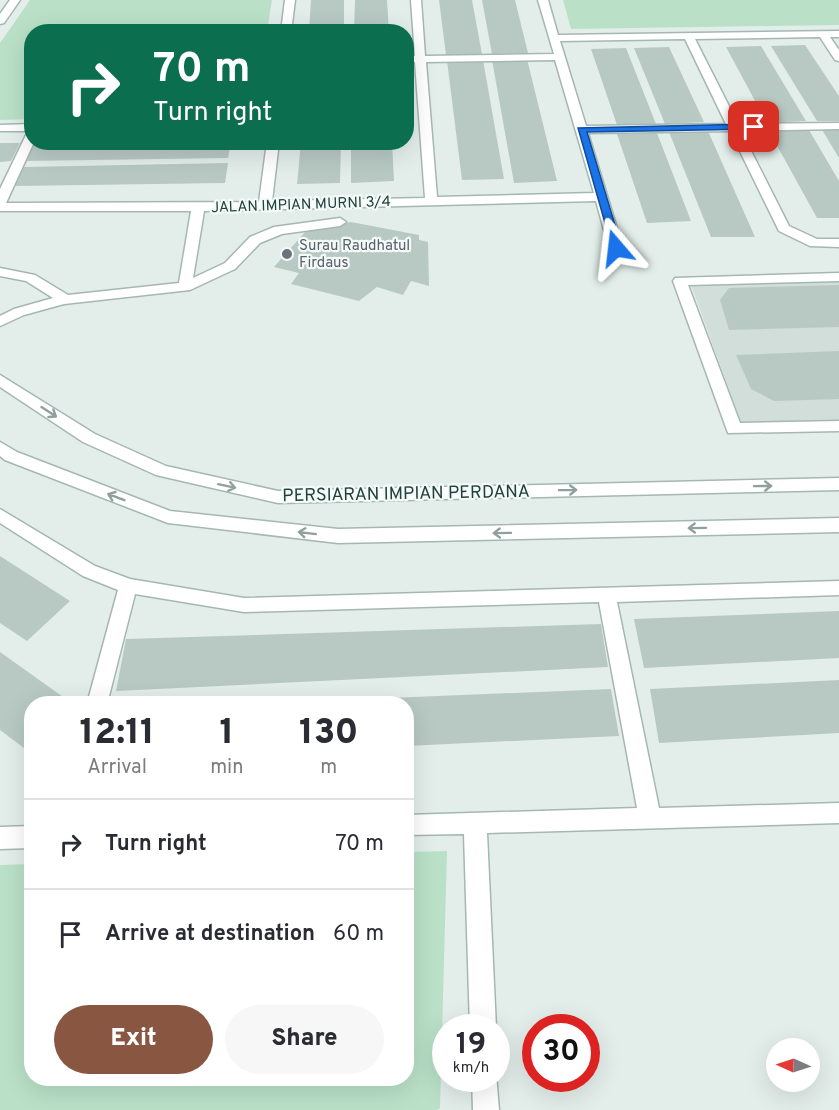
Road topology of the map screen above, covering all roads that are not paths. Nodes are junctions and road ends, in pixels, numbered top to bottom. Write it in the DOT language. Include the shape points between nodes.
graph roads {
  1 [pos="290,0"];
  2 [pos="416,0"];
  3 [pos="543,0"];
  4 [pos="13,2"];
  5 [pos="0,5"];
  6 [pos="0,21"];
  7 [pos="287,24"];
  8 [pos="823,34"];
  9 [pos="839,34"];
  10 [pos="688,36"];
  11 [pos="554,38"];
  12 [pos="560,57"];
  13 [pos="839,58"];
  14 [pos="414,59"];
  15 [pos="420,59"];
  16 [pos="839,126"];
  17 [pos="24,127"];
  18 [pos="0,128"];
  19 [pos="733,128"];
  20 [pos="581,130"];
  21 [pos="24,150"];
  22 [pos="272,150"];
  23 [pos="601,197"];
  24 [pos="431,200"];
  25 [pos="0,205"];
  26 [pos="265,205"];
  27 [pos="198,207"];
  28 [pos="340,222"];
  29 [pos="839,243"];
  30 [pos="616,248"];
  31 [pos="0,272"];
  32 [pos="839,277"];
  33 [pos="185,287"];
  34 [pos="65,299"];
  35 [pos="0,322"];
  36 [pos="0,380"];
  37 [pos="839,426"];
  38 [pos="0,448"];
  39 [pos="839,484"];
  40 [pos="0,516"];
  41 [pos="839,525"];
  42 [pos="128,586"];
  43 [pos="839,588"];
  44 [pos="607,596"];
  45 [pos="99,696"];
  46 [pos="839,813"];
  47 [pos="650,818"];
  48 [pos="475,823"];
  49 [pos="414,825"];
  50 [pos="24,837"];
  51 [pos="0,838"];
  52 [pos="482,1014"];
  53 [pos="485,1092"];
  54 [pos="486,1110"];
  1 -- 7 [label="street"];
  2 -- 15 [label="street"];
  3 -- 11 [label="street"];
  4 -- 5 [label="street"];
  4 -- 6 [label="street"];
  8 -- 9 [label="street"];
  8 -- 10 [label="street"];
  8 -- 13 [label="street"];
  10 -- 11 [label="street"];
  10 -- 19 [label="street"];
  11 -- 12 [label="street"];
  12 -- 15 [label="street"];
  12 -- 20 [label="street"];
  14 -- 15 [label="street"];
  15 -- 24 [label="street"];
  16 -- 19 [label="street"];
  17 -- 18 [label="street"];
  19 -- 20 [label="street"];
  19 -- 29 [label="street" via="784,228 815,243"];
  20 -- 23 [label="street"];
  21 -- 25 [label="street"];
  22 -- 26 [label="street"];
  23 -- 24 [label="street, JALAN IMPIAN MURNI 3/4"];
  23 -- 30 [label="street"];
  24 -- 26 [label="street, JALAN IMPIAN MURNI 3/4"];
  25 -- 27 [label="street, JALAN IMPIAN MURNI 3/4"];
  26 -- 27 [label="street, JALAN IMPIAN MURNI 3/4"];
  27 -- 33 [label="street"];
  28 -- 33 [label="street" via="271,233 255,240 230,266"];
  31 -- 34 [label="street" via="30,278"];
  32 -- 37 [label="street" via="680,281 734,429"];
  33 -- 34 [label="street"];
  34 -- 35 [label="street" via="14,313"];
  36 -- 39 [label="street, PERSIARAN IMPIAN PERDANA, one-way" via="89,438 162,471 278,497"];
  41 -- 38 [label="street, PERSIARAN IMPIAN PERDANA, one-way" via="338,536 168,517 11,456"];
  40 -- 42 [label="street" via="89,571"];
  42 -- 44 [label="street" via="244,605"];
  42 -- 45 [label="street"];
  43 -- 44 [label="street"];
  44 -- 47 [label="street"];
  46 -- 47 [label="street"];
  47 -- 48 [label="street"];
  48 -- 49 [label="street"];
  48 -- 52 [label="street"];
  50 -- 51 [label="street"];
  53 -- 54 [label="street"];
}
